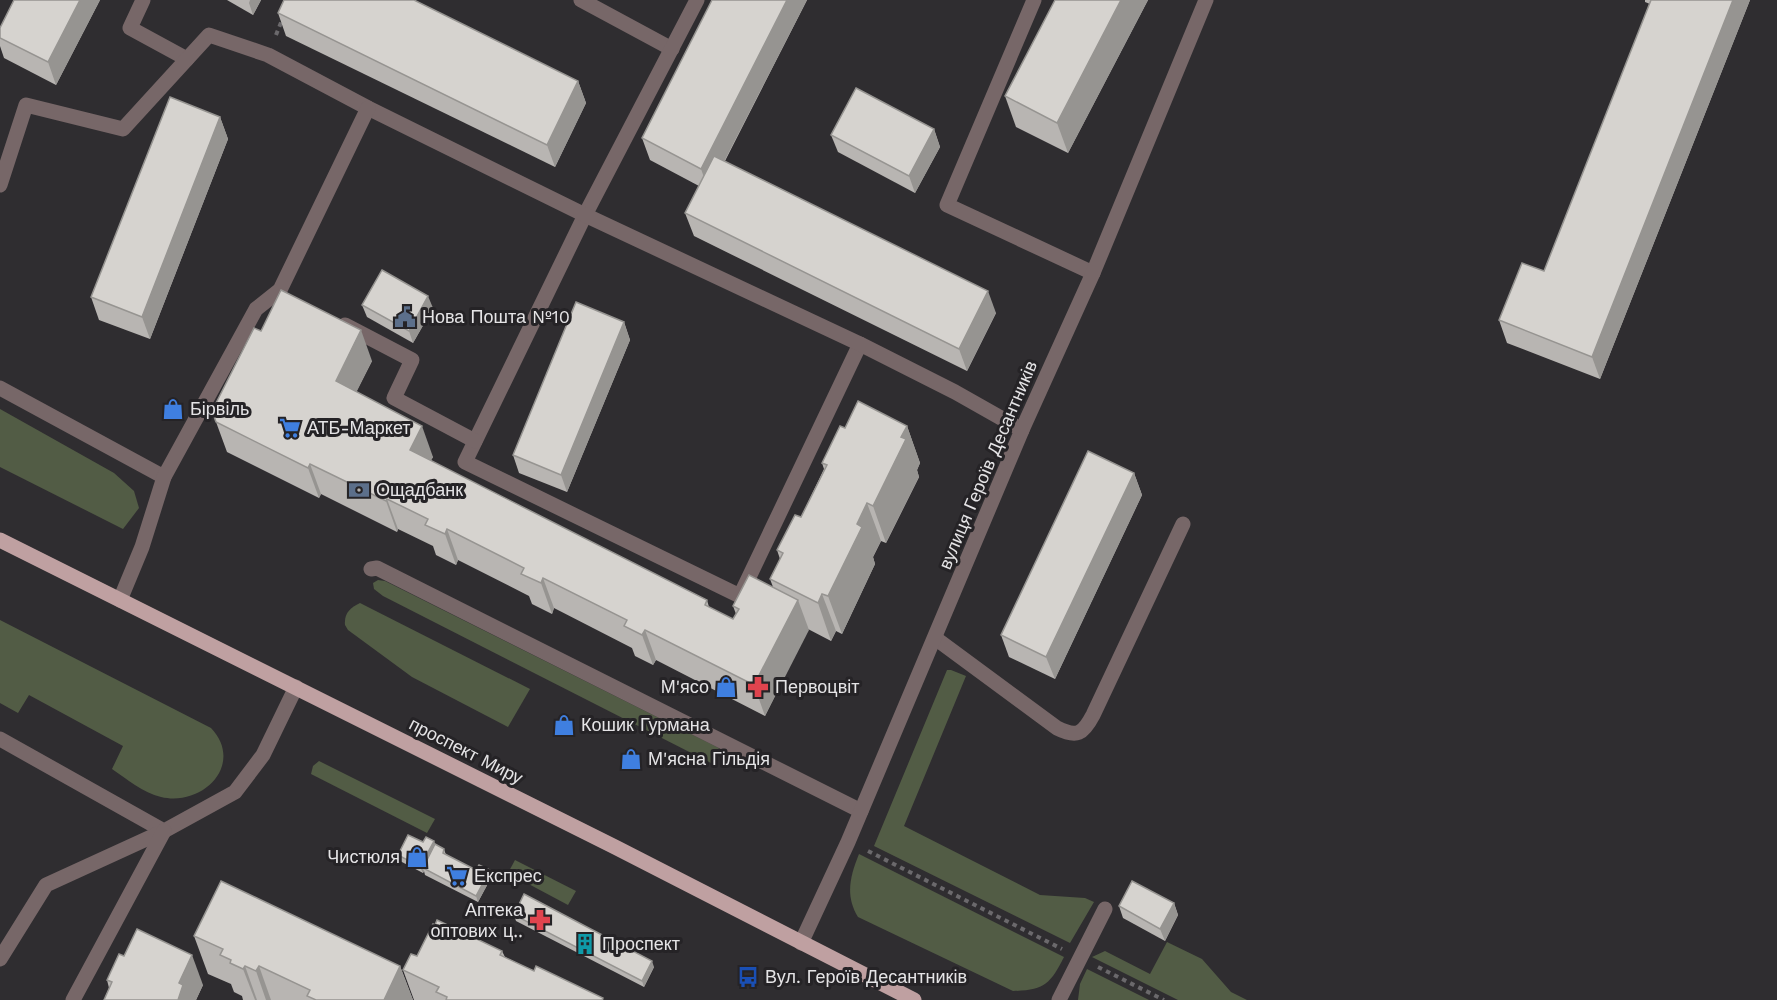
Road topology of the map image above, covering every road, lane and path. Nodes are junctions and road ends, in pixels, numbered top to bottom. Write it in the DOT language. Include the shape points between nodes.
graph roads {
  1 [pos="143,0"];
  2 [pos="581,0"];
  3 [pos="697,0"];
  4 [pos="1034,0"];
  5 [pos="1206,0"];
  6 [pos="286,11"];
  7 [pos="672,49"];
  8 [pos="268,55"];
  9 [pos="187,59"];
  10 [pos="368,108"];
  11 [pos="0,185"];
  12 [pos="585,215"];
  13 [pos="1093,273"];
  14 [pos="331,317"];
  15 [pos="860,344"];
  16 [pos="0,388"];
  17 [pos="1022,430"];
  18 [pos="476,441"];
  19 [pos="164,477"];
  20 [pos="1183,524"];
  21 [pos="0,540"];
  22 [pos="371,569"];
  23 [pos="120,600"];
  24 [pos="935,638"];
  25 [pos="296,687"];
  26 [pos="0,739"];
  27 [pos="861,811"];
  28 [pos="164,831"];
  29 [pos="861,848"];
  30 [pos="1105,909"];
  31 [pos="801,943"];
  32 [pos="1080,958"];
  33 [pos="0,959"];
  34 [pos="73,1000"];
  35 [pos="914,1000"];
  36 [pos="1059,1000"];
  37 [pos="1164,1000"];
  1 -- 9 [label="street" via="130,28"];
  2 -- 7 [label="street"];
  3 -- 7 [label="street"];
  4 -- 13 [label="street" via="947,205"];
  5 -- 13 [label="street, вулиця Героїв Десантників"];
  6 -- 8 [label="path"];
  7 -- 12 [label="street"];
  8 -- 9 [label="street" via="209,35"];
  8 -- 10 [label="street"];
  9 -- 11 [label="street" via="123,129 26,105"];
  10 -- 12 [label="street"];
  10 -- 19 [label="street" via="285,292 256,309"];
  12 -- 15 [label="street"];
  12 -- 18 [label="street"];
  13 -- 17 [label="street, вулиця Героїв Десантників"];
  14 -- 18 [label="street" via="412,360 394,398"];
  15 -- 17 [label="street"];
  15 -- 18 [label="street" via="740,596 465,462"];
  16 -- 19 [label="street"];
  17 -- 24 [label="street, вулиця Героїв Десантників"];
  19 -- 23 [label="street" via="162,499"];
  20 -- 24 [label="street" via="1093,715 1086,728 1077,734 1057,728"];
  21 -- 23 [label="main road, проспект Миру"];
  22 -- 27 [label="street" via="376,568"];
  23 -- 25 [label="main road, проспект Миру"];
  24 -- 27 [label="street, вулиця Героїв Десантників"];
  25 -- 28 [label="street" via="263,755 235,792"];
  25 -- 31 [label="main road, проспект Миру"];
  26 -- 28 [label="street"];
  27 -- 31 [label="street, вулиця Героїв Десантників"];
  28 -- 33 [label="street" via="46,885"];
  28 -- 34 [label="street"];
  29 -- 32 [label="path"];
  30 -- 32 [label="street"];
  31 -- 35 [label="main road, проспект Миру"];
  32 -- 36 [label="street"];
  32 -- 37 [label="path"];
}
